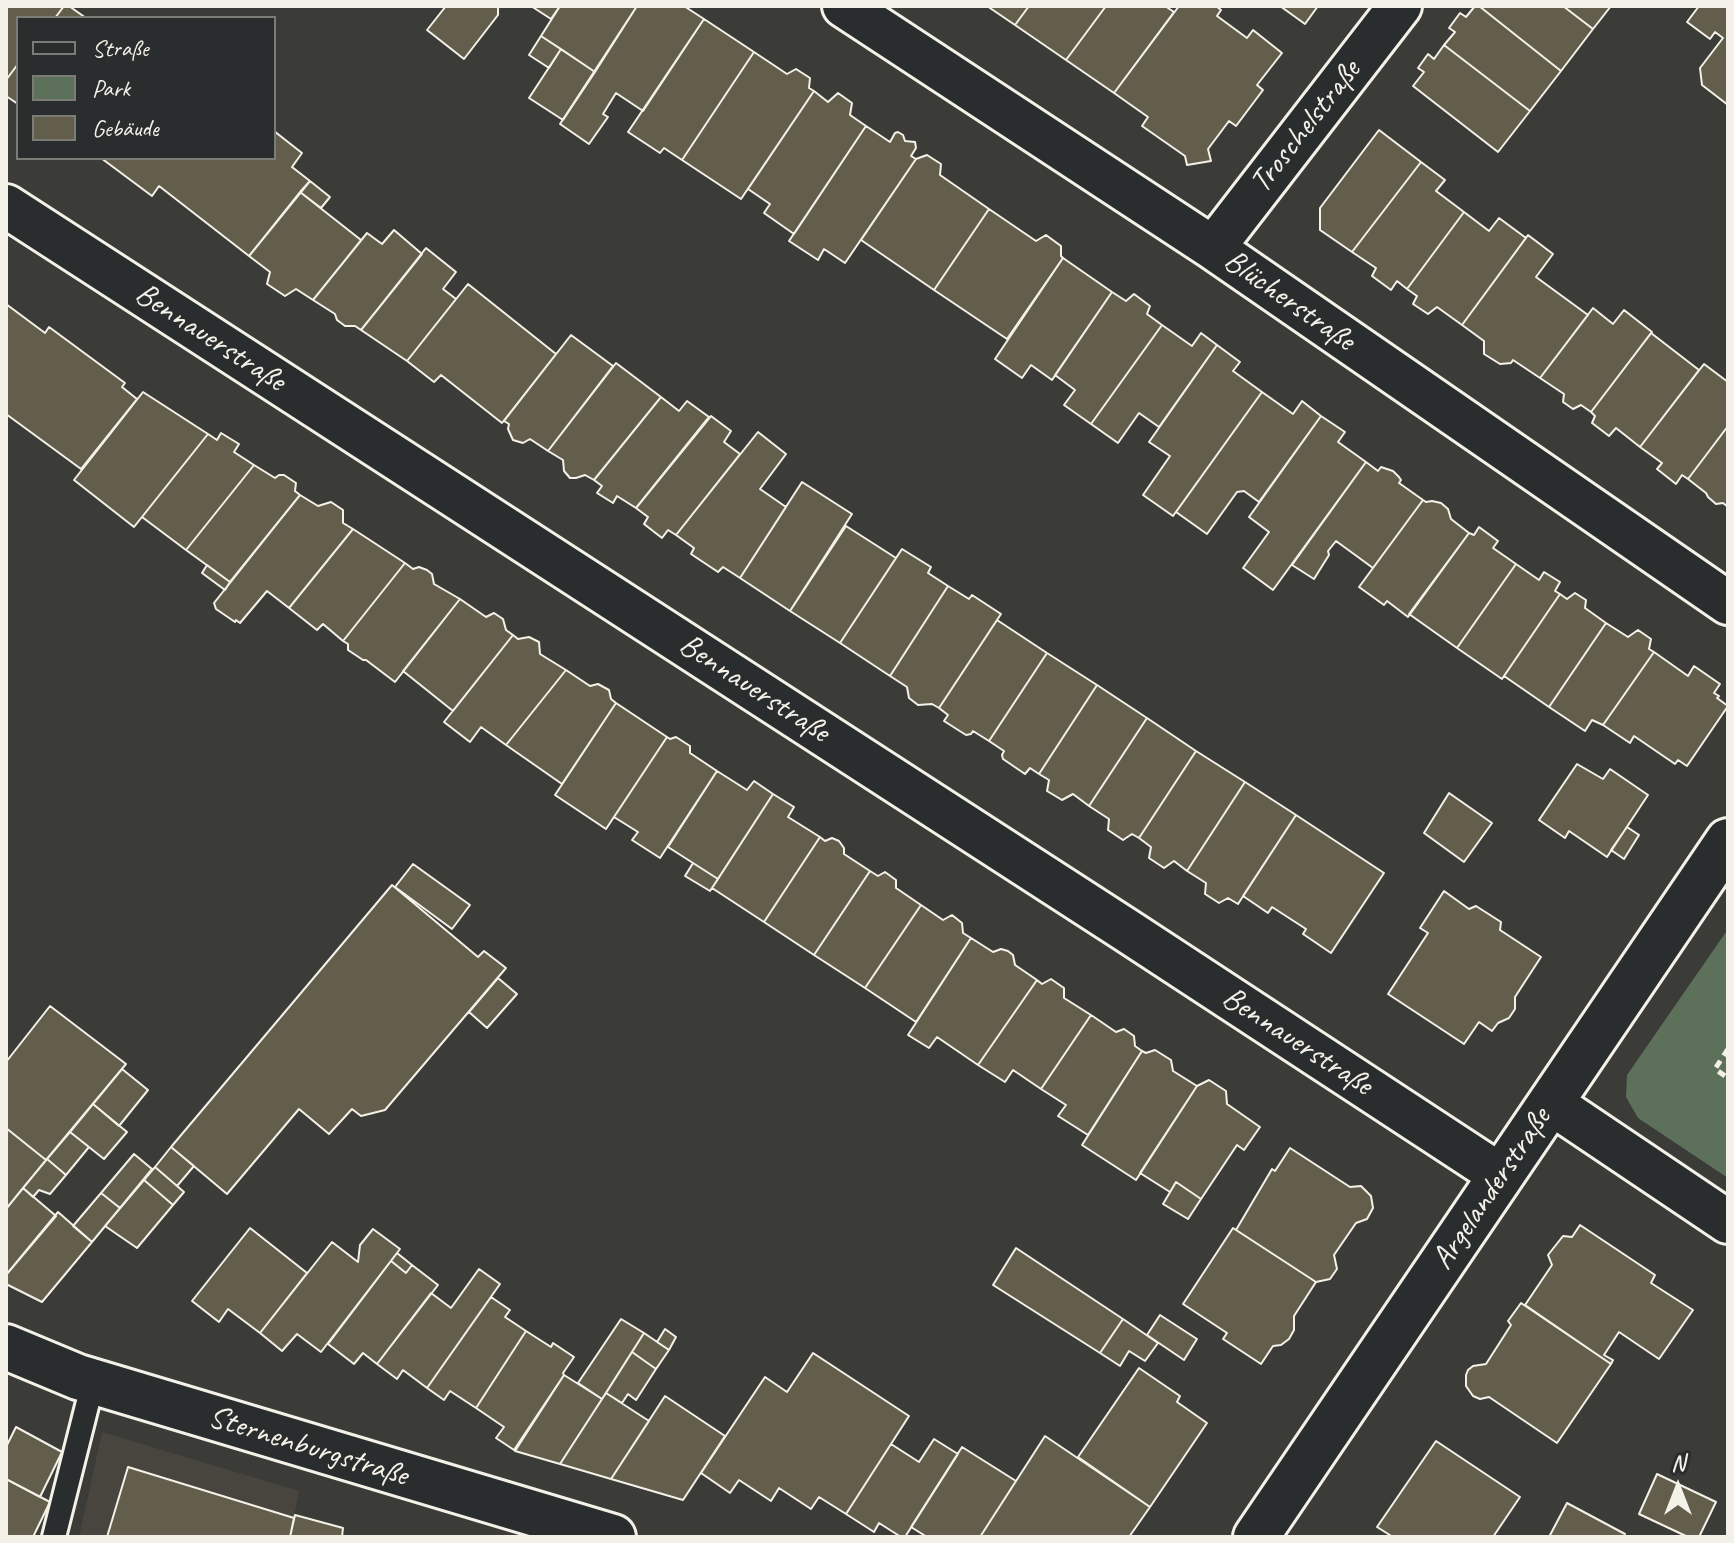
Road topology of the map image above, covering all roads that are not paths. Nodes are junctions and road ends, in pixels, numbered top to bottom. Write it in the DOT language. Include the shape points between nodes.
graph roads {
  1 [pos="844,6"];
  2 [pos="1400,6"];
  3 [pos="6,206"];
  4 [pos="1213,248"];
  5 [pos="1728,603"];
  6 [pos="1728,841"];
  7 [pos="1551,1103"];
  8 [pos="1500,1175"];
  9 [pos="1728,1222"];
  10 [pos="6,1347"];
  11 [pos="93,1382"];
  12 [pos="54,1537"];
  13 [pos="613,1537"];
  14 [pos="1256,1537"];
  1 -- 4 [label="street, Blücherstraße"];
  2 -- 4 [label="street, Troschelstraße"];
  3 -- 8 [label="street, Bennauerstraße"];
  4 -- 5 [label="street, Blücherstraße"];
  6 -- 7 [label="street, Argelanderstraße"];
  7 -- 8 [label="street, Argelanderstraße"];
  7 -- 9 [label="street"];
  8 -- 14 [label="street, Argelanderstraße"];
  10 -- 11 [label="street, Sternenburgstraße"];
  11 -- 12 [label="lane"];
  11 -- 13 [label="street, Sternenburgstraße"];
}
